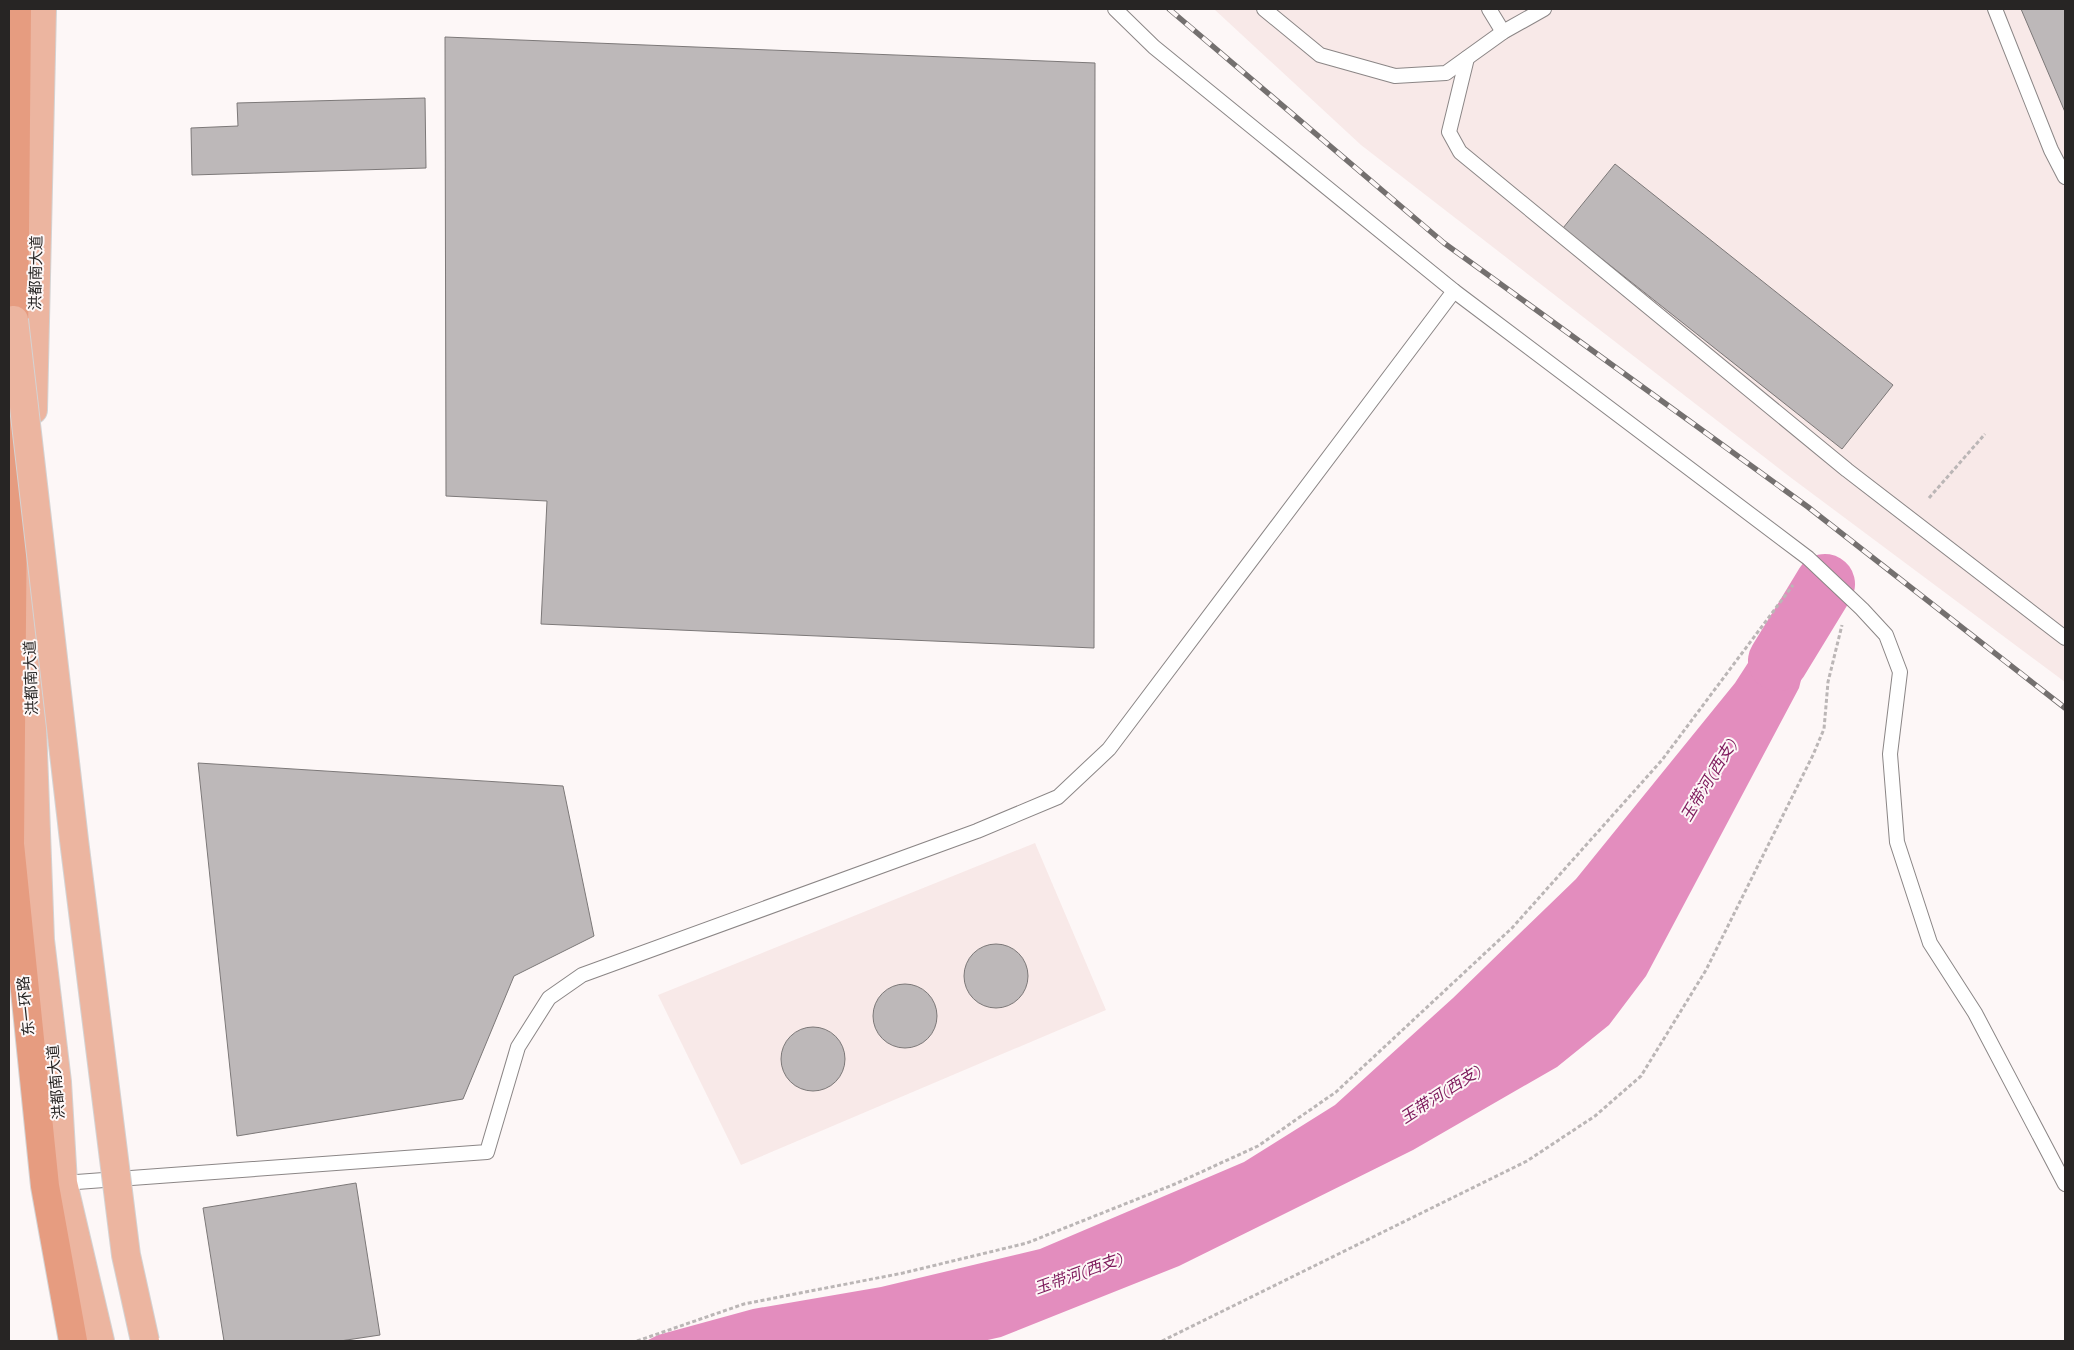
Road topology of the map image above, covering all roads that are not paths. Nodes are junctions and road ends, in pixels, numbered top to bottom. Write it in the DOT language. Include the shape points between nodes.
graph roads {
  1 [pos="17,9"];
  2 [pos="42,9"];
  3 [pos="1115,9"];
  4 [pos="1264,9"];
  5 [pos="1489,9"];
  6 [pos="1544,9"];
  7 [pos="1995,9"];
  8 [pos="1502,32"];
  9 [pos="1468,58"];
  10 [pos="2065,176"];
  11 [pos="1454,290"];
  12 [pos="14,320"];
  13 [pos="2065,638"];
  14 [pos="63,1183"];
  15 [pos="2065,1184"];
  16 [pos="73,1341"];
  17 [pos="100,1341"];
  18 [pos="145,1341"];
  1 -- 12 [label="highway, 东一环路"];
  2 -- 14 [label="main road, 洪都南大道" via="28,617 40,940 57,1082"];
  3 -- 11 [label="lane" via="1154,47"];
  4 -- 9 [label="lane" via="1320,55 1395,76 1446,74"];
  5 -- 8 [label="lane"];
  6 -- 8 [label="lane"];
  7 -- 10 [label="lane" via="2051,150"];
  8 -- 9 [label="lane"];
  9 -- 13 [label="lane" via="1449,132 1460,152 1847,470"];
  11 -- 14 [label="lane" via="1108,749 1058,797 978,830 582,975 549,998 518,1047 487,1152"];
  11 -- 15 [label="lane" via="1808,558 1886,635 1900,672 1890,754 1897,842 1930,944 1975,1013"];
  12 -- 16 [label="highway, 东一环路, bridge" via="10,844 45,1186"];
  12 -- 18 [label="main road, bridge" via="126,1255"];
  14 -- 17 [label="main road, 洪都南大道"];
}
